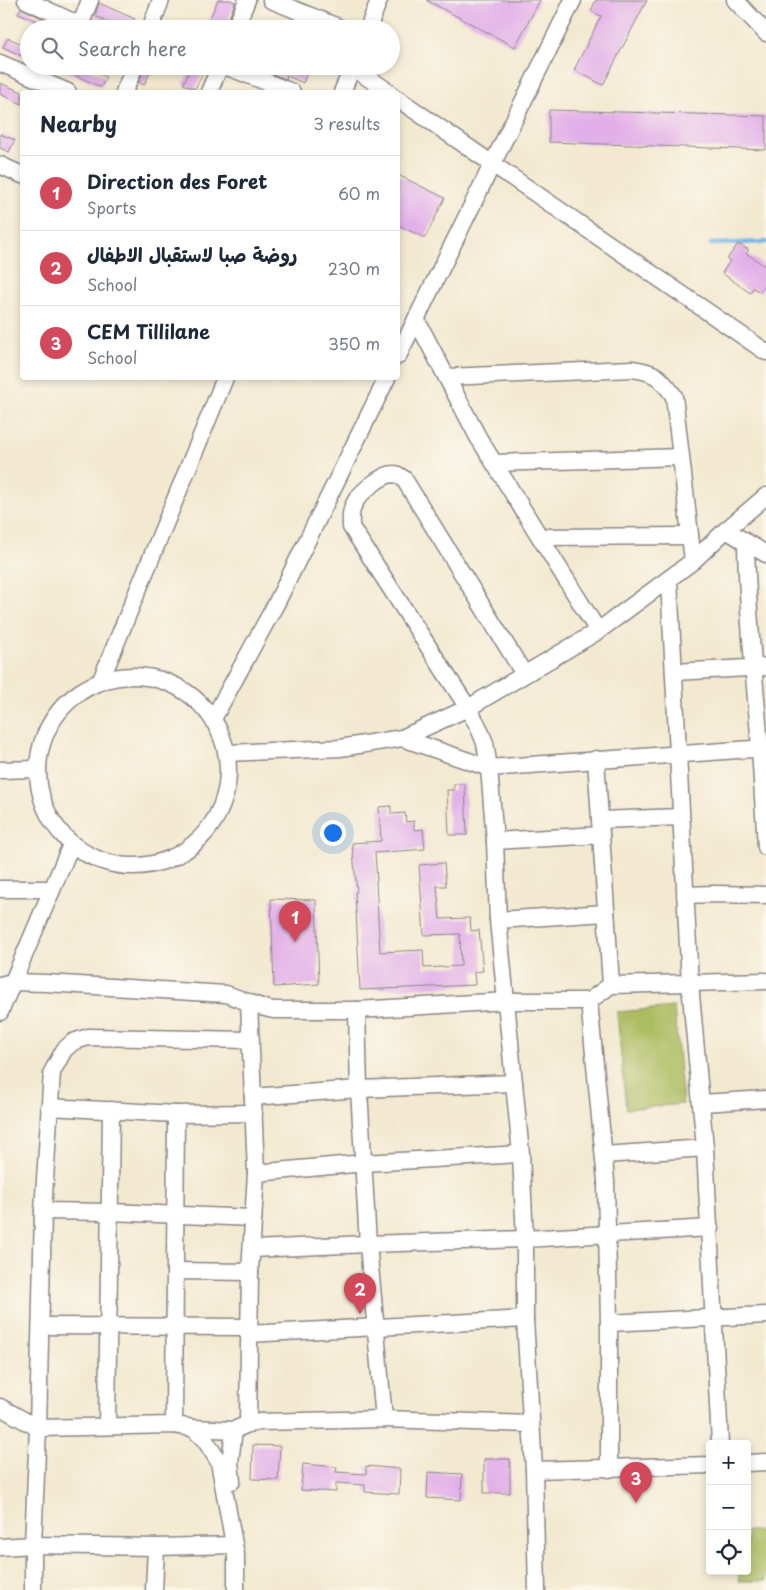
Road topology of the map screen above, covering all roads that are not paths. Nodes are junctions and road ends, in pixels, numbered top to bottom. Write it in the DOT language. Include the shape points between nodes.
graph roads {
  1 [pos="26,0"];
  2 [pos="90,0"];
  3 [pos="161,0"];
  4 [pos="247,0"];
  5 [pos="271,0"];
  6 [pos="380,0"];
  7 [pos="573,0"];
  8 [pos="734,0"];
  9 [pos="69,20"];
  10 [pos="86,20"];
  11 [pos="153,20"];
  12 [pos="239,20"];
  13 [pos="321,20"];
  14 [pos="372,20"];
  15 [pos="766,33"];
  16 [pos="0,63"];
  17 [pos="20,72"];
  18 [pos="25,75"];
  19 [pos="131,75"];
  20 [pos="216,75"];
  21 [pos="248,75"];
  22 [pos="349,75"];
  23 [pos="364,75"];
  24 [pos="57,90"];
  25 [pos="125,90"];
  26 [pos="210,90"];
  27 [pos="287,90"];
  28 [pos="343,90"];
  29 [pos="386,90"];
  30 [pos="400,100"];
  31 [pos="491,164"];
  32 [pos="0,165"];
  33 [pos="20,173"];
  34 [pos="416,319"];
  35 [pos="400,352"];
  36 [pos="766,352"];
  37 [pos="446,377"];
  38 [pos="224,380"];
  39 [pos="386,380"];
  40 [pos="681,457"];
  41 [pos="494,463"];
  42 [pos="766,496"];
  43 [pos="726,530"];
  44 [pos="690,536"];
  45 [pos="540,537"];
  46 [pos="746,543"];
  47 [pos="766,554"];
  48 [pos="693,561"];
  49 [pos="669,580"];
  50 [pos="598,631"];
  51 [pos="759,667"];
  52 [pos="674,672"];
  53 [pos="524,674"];
  54 [pos="101,680"];
  55 [pos="468,708"];
  56 [pos="213,719"];
  57 [pos="402,738"];
  58 [pos="763,748"];
  59 [pos="227,753"];
  60 [pos="677,755"];
  61 [pos="596,759"];
  62 [pos="489,768"];
  63 [pos="36,769"];
  64 [pos="0,770"];
  65 [pos="681,817"];
  66 [pos="765,825"];
  67 [pos="601,828"];
  68 [pos="495,841"];
  69 [pos="71,845"];
  70 [pos="766,847"];
  71 [pos="0,889"];
  72 [pos="52,889"];
  73 [pos="685,895"];
  74 [pos="766,895"];
  75 [pos="606,912"];
  76 [pos="498,920"];
  77 [pos="766,981"];
  78 [pos="6,984"];
  79 [pos="690,984"];
  80 [pos="611,985"];
  81 [pos="507,1001"];
  82 [pos="589,1001"];
  83 [pos="249,1002"];
  84 [pos="357,1010"];
  85 [pos="0,1012"];
  86 [pos="251,1040"];
  87 [pos="514,1083"];
  88 [pos="359,1089"];
  89 [pos="253,1097"];
  90 [pos="766,1099"];
  91 [pos="702,1103"];
  92 [pos="49,1107"];
  93 [pos="111,1110"];
  94 [pos="254,1113"];
  95 [pos="176,1114"];
  96 [pos="705,1148"];
  97 [pos="520,1154"];
  98 [pos="604,1154"];
  99 [pos="364,1162"];
  100 [pos="256,1173"];
  101 [pos="43,1211"];
  102 [pos="110,1212"];
  103 [pos="175,1215"];
  104 [pos="253,1218"];
  105 [pos="710,1228"];
  106 [pos="607,1235"];
  107 [pos="525,1240"];
  108 [pos="368,1244"];
  109 [pos="252,1249"];
  110 [pos="175,1271"];
  111 [pos="250,1272"];
  112 [pos="766,1315"];
  113 [pos="714,1317"];
  114 [pos="525,1319"];
  115 [pos="609,1323"];
  116 [pos="41,1326"];
  117 [pos="109,1327"];
  118 [pos="175,1328"];
  119 [pos="375,1328"];
  120 [pos="248,1331"];
  121 [pos="0,1407"];
  122 [pos="384,1420"];
  123 [pos="530,1424"];
  124 [pos="174,1425"];
  125 [pos="107,1426"];
  126 [pos="241,1427"];
  127 [pos="38,1428"];
  128 [pos="193,1428"];
  129 [pos="720,1440"];
  130 [pos="766,1462"];
  131 [pos="751,1463"];
  132 [pos="706,1465"];
  133 [pos="609,1469"];
  134 [pos="534,1470"];
  135 [pos="234,1544"];
  136 [pos="33,1545"];
  137 [pos="0,1547"];
  138 [pos="156,1547"];
  139 [pos="33,1590"];
  140 [pos="154,1590"];
  141 [pos="236,1590"];
  142 [pos="243,1590"];
  143 [pos="537,1590"];
  1 -- 9 [label="street"];
  2 -- 10 [label="street"];
  3 -- 11 [label="street"];
  4 -- 12 [label="street"];
  5 -- 13 [label="street"];
  6 -- 14 [label="street"];
  7 -- 31 [label="street"];
  8 -- 15 [label="street"];
  16 -- 17 [label="street"];
  18 -- 24 [label="street"];
  19 -- 25 [label="street"];
  20 -- 26 [label="street"];
  21 -- 27 [label="street"];
  22 -- 28 [label="street"];
  23 -- 29 [label="street"];
  30 -- 31 [label="street"];
  31 -- 34 [label="street"];
  31 -- 36 [label="street"];
  32 -- 33 [label="street"];
  34 -- 35 [label="street"];
  34 -- 37 [label="street"];
  37 -- 40 [label="street" via="632,369 650,372 663,381 674,396"];
  37 -- 41 [label="street"];
  38 -- 54 [label="street"];
  39 -- 56 [label="street" via="277,602"];
  40 -- 41 [label="street"];
  40 -- 44 [label="street"];
  41 -- 45 [label="street"];
  42 -- 43 [label="street"];
  43 -- 46 [label="street"];
  43 -- 48 [label="street"];
  44 -- 45 [label="street"];
  44 -- 48 [label="street"];
  45 -- 50 [label="street"];
  46 -- 47 [label="street"];
  46 -- 51 [label="street" via="746,577"];
  48 -- 49 [label="street"];
  49 -- 50 [label="street"];
  49 -- 52 [label="street"];
  50 -- 53 [label="street"];
  51 -- 52 [label="street"];
  51 -- 58 [label="street"];
  52 -- 60 [label="street"];
  53 -- 55 [label="street"];
  53 -- 55 [label="street" via="404,479 396,474 387,475 363,492 354,504 351,527"];
  54 -- 56 [label="street" via="126,675 151,677 175,685 196,700"];
  54 -- 63 [label="street" via="75,694 55,714 41,740"];
  55 -- 57 [label="street"];
  55 -- 62 [label="street" via="485,743"];
  56 -- 59 [label="street"];
  57 -- 59 [label="street" via="340,748"];
  57 -- 62 [label="street"];
  58 -- 60 [label="street"];
  58 -- 66 [label="street"];
  59 -- 69 [label="street" via="228,783 220,811 204,836 182,854 154,865 125,867 96,860"];
  60 -- 61 [label="street"];
  60 -- 65 [label="street"];
  61 -- 62 [label="street"];
  61 -- 67 [label="street"];
  62 -- 68 [label="street"];
  63 -- 64 [label="street"];
  63 -- 69 [label="street" via="40,798 52,824"];
  65 -- 67 [label="street"];
  65 -- 73 [label="street"];
  66 -- 70 [label="street"];
  67 -- 68 [label="street"];
  67 -- 75 [label="street"];
  68 -- 76 [label="street"];
  69 -- 72 [label="street"];
  71 -- 72 [label="street"];
  72 -- 78 [label="street"];
  73 -- 74 [label="street"];
  73 -- 79 [label="street"];
  75 -- 76 [label="street"];
  75 -- 80 [label="street"];
  76 -- 81 [label="street"];
  77 -- 79 [label="street"];
  78 -- 83 [label="street" via="46,983 226,994"];
  78 -- 85 [label="street"];
  79 -- 80 [label="street"];
  79 -- 91 [label="street"];
  80 -- 82 [label="street"];
  81 -- 82 [label="street"];
  81 -- 84 [label="street"];
  81 -- 87 [label="street"];
  82 -- 98 [label="street"];
  83 -- 84 [label="street" via="274,1010"];
  83 -- 86 [label="street"];
  84 -- 88 [label="street"];
  86 -- 89 [label="street"];
  86 -- 92 [label="street" via="88,1037 73,1042 58,1058 52,1072"];
  87 -- 88 [label="street"];
  87 -- 97 [label="street"];
  88 -- 89 [label="street"];
  88 -- 99 [label="street"];
  89 -- 94 [label="street"];
  90 -- 91 [label="street"];
  91 -- 96 [label="street"];
  92 -- 93 [label="street"];
  92 -- 101 [label="street"];
  93 -- 95 [label="street"];
  93 -- 102 [label="street"];
  94 -- 95 [label="street"];
  94 -- 100 [label="street"];
  95 -- 103 [label="street"];
  96 -- 98 [label="street"];
  96 -- 105 [label="street"];
  97 -- 99 [label="street"];
  97 -- 107 [label="street"];
  98 -- 106 [label="street"];
  99 -- 100 [label="street"];
  99 -- 108 [label="street"];
  100 -- 104 [label="street"];
  101 -- 102 [label="street"];
  101 -- 116 [label="street"];
  102 -- 103 [label="street"];
  102 -- 117 [label="street"];
  103 -- 104 [label="street"];
  103 -- 110 [label="street"];
  104 -- 109 [label="street"];
  105 -- 106 [label="street"];
  105 -- 113 [label="street"];
  106 -- 107 [label="street"];
  106 -- 115 [label="street"];
  107 -- 108 [label="street"];
  107 -- 114 [label="street"];
  108 -- 109 [label="street"];
  108 -- 119 [label="street"];
  109 -- 111 [label="street"];
  110 -- 111 [label="street"];
  110 -- 118 [label="street"];
  111 -- 120 [label="street"];
  112 -- 113 [label="street"];
  113 -- 115 [label="street"];
  113 -- 129 [label="street"];
  114 -- 119 [label="street"];
  114 -- 123 [label="street"];
  115 -- 133 [label="street"];
  116 -- 117 [label="street"];
  116 -- 127 [label="street"];
  117 -- 118 [label="street"];
  117 -- 125 [label="street"];
  118 -- 120 [label="street"];
  118 -- 124 [label="street"];
  119 -- 120 [label="street"];
  119 -- 122 [label="street"];
  120 -- 126 [label="street"];
  121 -- 127 [label="street"];
  122 -- 123 [label="street"];
  122 -- 126 [label="street" via="260,1422"];
  123 -- 134 [label="street"];
  124 -- 125 [label="street"];
  124 -- 128 [label="street"];
  125 -- 127 [label="street"];
  126 -- 128 [label="street"];
  126 -- 142 [label="street" via="230,1462 243,1552"];
  127 -- 136 [label="street"];
  128 -- 135 [label="street" via="219,1462"];
  130 -- 131 [label="street"];
  132 -- 133 [label="street"];
  133 -- 134 [label="street"];
  134 -- 143 [label="street"];
  135 -- 138 [label="street"];
  135 -- 141 [label="street"];
  136 -- 137 [label="street"];
  136 -- 138 [label="street"];
  136 -- 139 [label="street"];
  138 -- 140 [label="street"];
}
